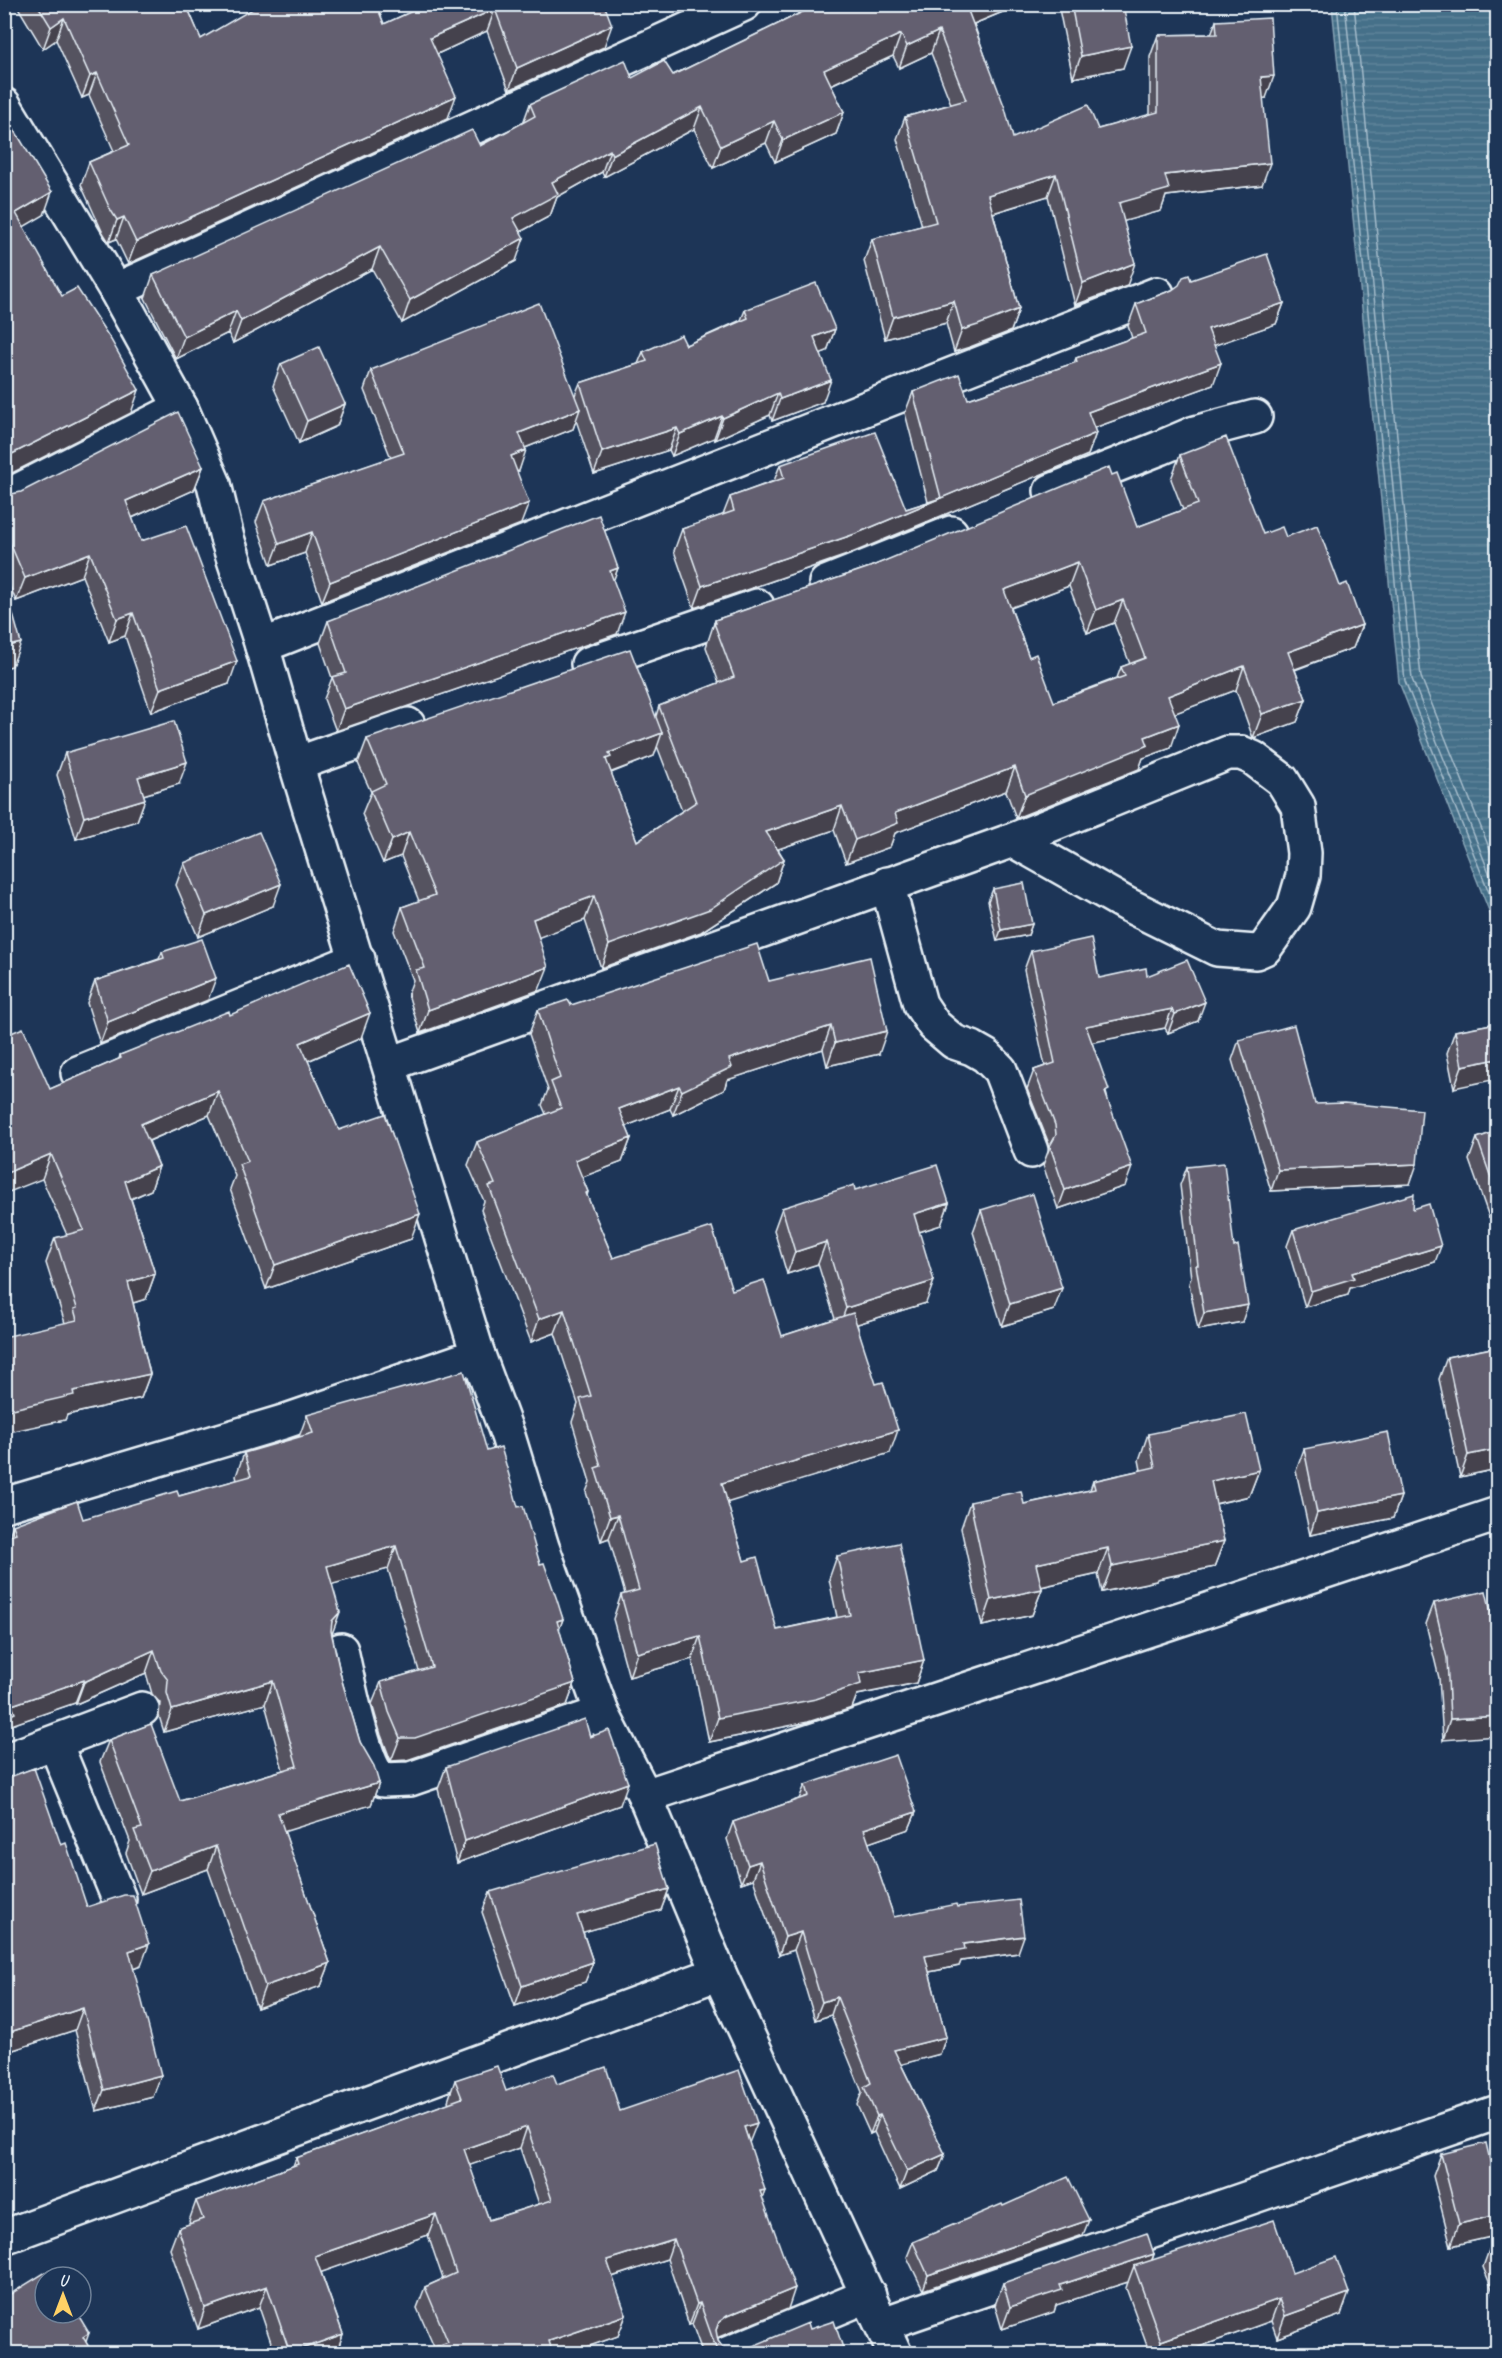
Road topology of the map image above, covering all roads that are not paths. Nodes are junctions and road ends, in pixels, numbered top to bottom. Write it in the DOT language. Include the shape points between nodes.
graph roads {
  1 [pos="744,4"];
  2 [pos="4,105"];
  3 [pos="116,290"];
  4 [pos="1157,294"];
  5 [pos="181,408"];
  6 [pos="1255,417"];
  7 [pos="4,498"];
  8 [pos="1020,504"];
  9 [pos="976,523"];
  10 [pos="262,646"];
  11 [pos="564,672"];
  12 [pos="441,714"];
  13 [pos="296,764"];
  14 [pos="1013,840"];
  15 [pos="887,884"];
  16 [pos="358,959"];
  17 [pos="390,1064"];
  18 [pos="78,1073"];
  19 [pos="1031,1151"];
  20 [pos="478,1355"];
  21 [pos="4,1505"];
  22 [pos="1497,1514"];
  23 [pos="341,1650"];
  24 [pos="142,1709"];
  25 [pos="602,1713"];
  26 [pos="55,1743"];
  27 [pos="4,1761"];
  28 [pos="645,1796"];
  29 [pos="119,1899"];
  30 [pos="719,1973"];
  31 [pos="1497,2112"];
  32 [pos="4,2237"];
  33 [pos="869,2295"];
  34 [pos="889,2339"];
  35 [pos="728,2354"];
  1 -- 3 [label="street"];
  2 -- 3 [label="street"];
  3 -- 5 [label="street"];
  4 -- 10 [label="street"];
  5 -- 7 [label="street"];
  5 -- 10 [label="street" via="214,484"];
  6 -- 8 [label="street" via="1177,439"];
  9 -- 11 [label="street" via="854,573"];
  10 -- 13 [label="street"];
  12 -- 13 [label="street"];
  13 -- 16 [label="street"];
  14 -- 14 [label="street" via="1126,904 1217,949 1256,952 1265,948 1294,908 1303,876 1298,806 1282,780 1241,753 1227,753"];
  14 -- 15 [label="street"];
  15 -- 17 [label="street"];
  15 -- 19 [label="street" via="920,1004 940,1031 986,1056 1000,1070"];
  16 -- 17 [label="street"];
  16 -- 18 [label="street"];
  17 -- 20 [label="street"];
  20 -- 21 [label="street" via="283,1422"];
  20 -- 25 [label="street"];
  22 -- 28 [label="street"];
  23 -- 25 [label="street" via="366,1751 376,1774 383,1780 410,1779"];
  24 -- 26 [label="street"];
  25 -- 28 [label="street"];
  26 -- 27 [label="street"];
  26 -- 29 [label="street"];
  28 -- 30 [label="street"];
  30 -- 32 [label="street"];
  30 -- 33 [label="street"];
  31 -- 34 [label="street"];
  33 -- 34 [label="street"];
  33 -- 35 [label="street"];
}
